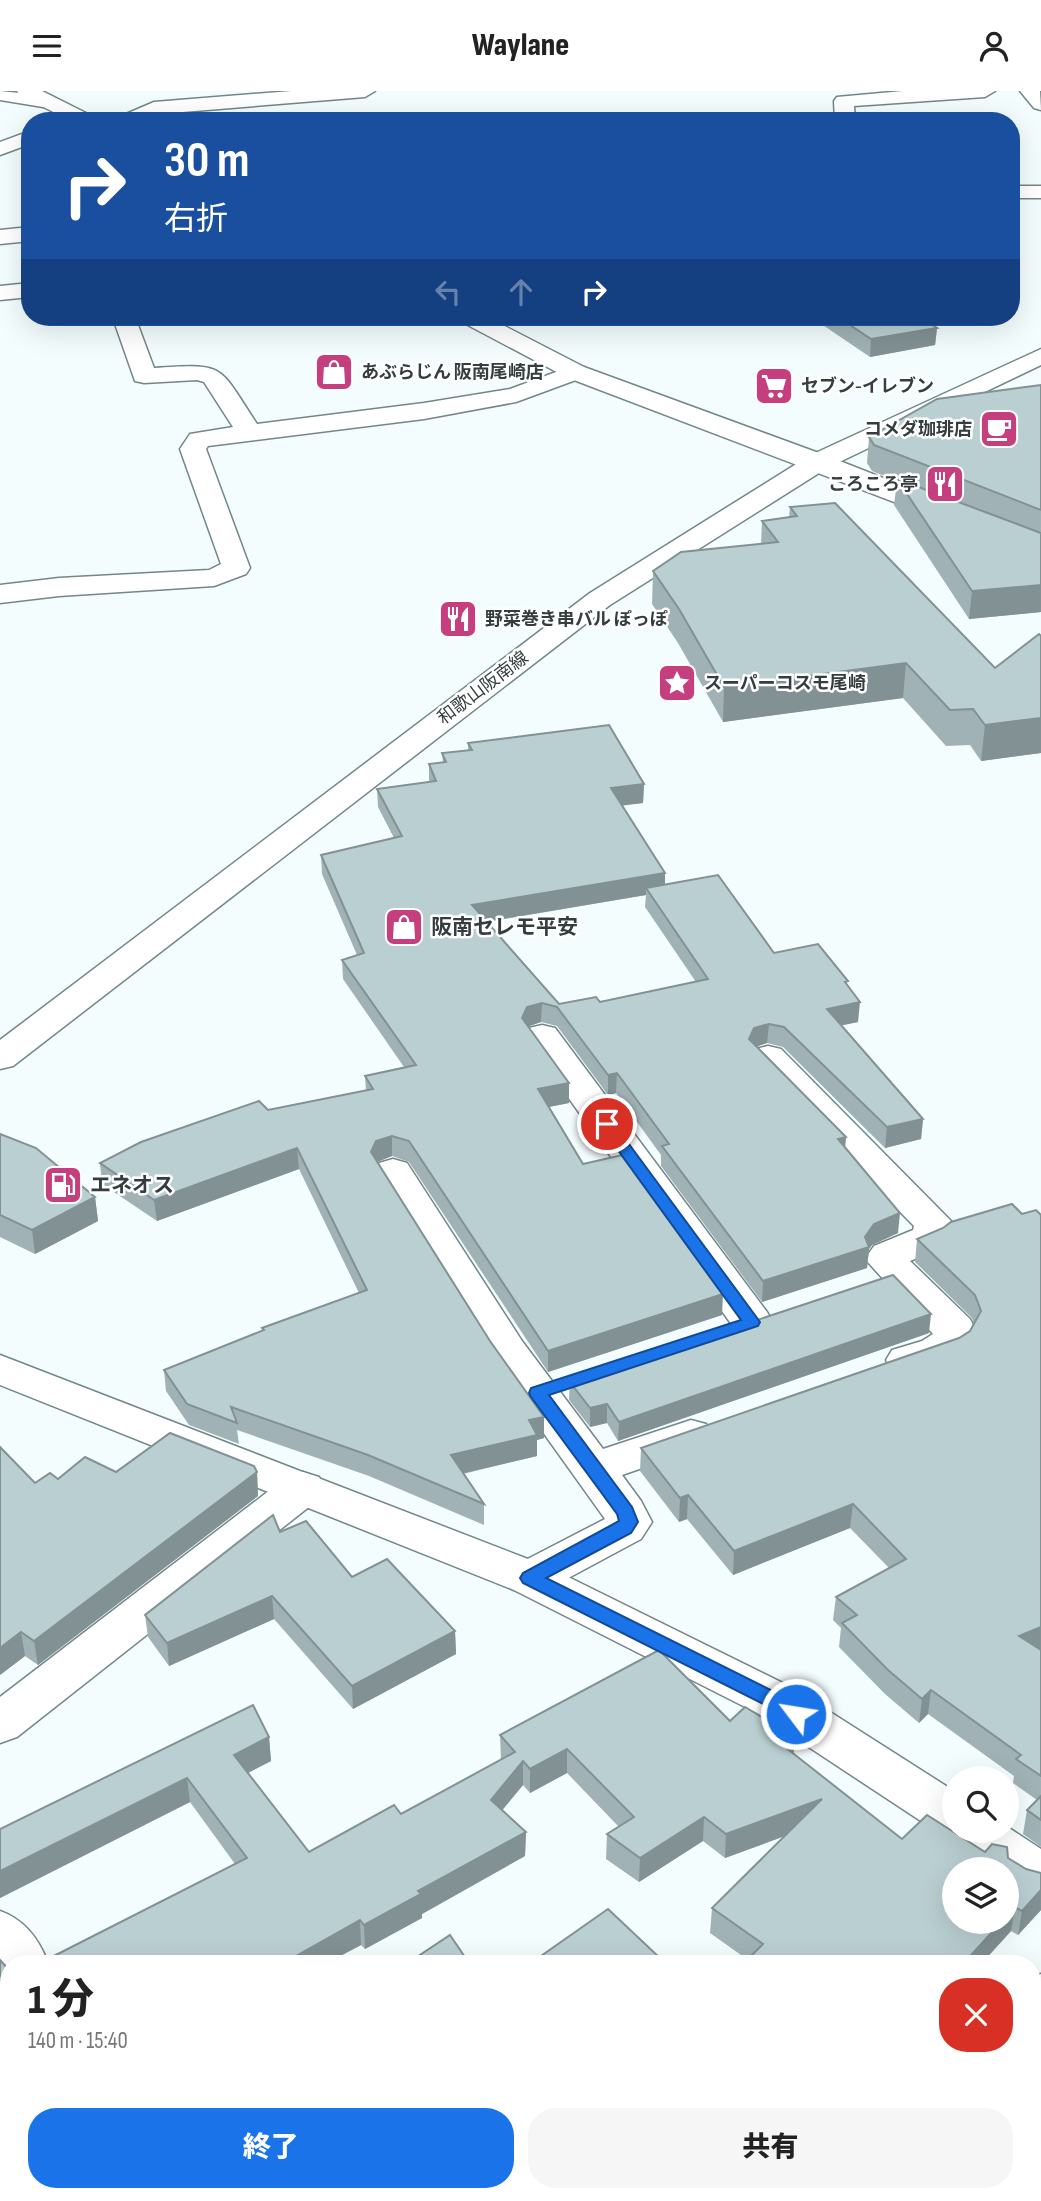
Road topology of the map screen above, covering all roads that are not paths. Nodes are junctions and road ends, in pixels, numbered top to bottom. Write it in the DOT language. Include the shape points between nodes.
graph roads {
  1 [pos="27,91"];
  2 [pos="365,91"];
  3 [pos="985,91"];
  4 [pos="1030,91"];
  5 [pos="0,94"];
  6 [pos="248,96"];
  7 [pos="49,102"];
  8 [pos="1041,104"];
  9 [pos="66,112"];
  10 [pos="145,112"];
  11 [pos="845,112"];
  12 [pos="21,141"];
  13 [pos="0,149"];
  14 [pos="1020,192"];
  15 [pos="1041,192"];
  16 [pos="21,236"];
  17 [pos="0,237"];
  18 [pos="21,291"];
  19 [pos="0,293"];
  20 [pos="128,326"];
  21 [pos="498,326"];
  22 [pos="1041,356"];
  23 [pos="575,372"];
  24 [pos="249,432"];
  25 [pos="818,462"];
  26 [pos="1041,550"];
  27 [pos="0,594"];
  28 [pos="542,1036"];
  29 [pos="768,1057"];
  30 [pos="0,1058"];
  31 [pos="393,1171"];
  32 [pos="751,1322"];
  33 [pos="0,1369"];
  34 [pos="876,1371"];
  35 [pos="722,1425"];
  36 [pos="593,1469"];
  37 [pos="303,1488"];
  38 [pos="530,1578"];
  39 [pos="0,1724"];
  40 [pos="942,1809"];
  41 [pos="992,1843"];
  42 [pos="1041,1876"];
  43 [pos="0,1934"];
  44 [pos="16,1955"];
  1 -- 7 [label="street"];
  2 -- 6 [label="street"];
  3 -- 11 [label="street" via="844,101"];
  4 -- 8 [label="street"];
  5 -- 7 [label="street"];
  6 -- 10 [label="street"];
  7 -- 9 [label="street"];
  12 -- 13 [label="street"];
  14 -- 15 [label="street"];
  16 -- 17 [label="street"];
  18 -- 19 [label="street"];
  20 -- 24 [label="street" via="144,376 200,372 213,377"];
  21 -- 23 [label="street"];
  22 -- 25 [label="street, 和歌山阪南線"];
  23 -- 24 [label="street" via="516,395"];
  23 -- 25 [label="street"];
  24 -- 27 [label="street" via="200,439 193,449 236,568 214,579"];
  25 -- 26 [label="street"];
  25 -- 30 [label="street, 和歌山阪南線" via="600,599"];
  28 -- 32 [label="street"];
  29 -- 34 [label="street" via="934,1224 932,1237 888,1255 880,1280 955,1329 955,1336 940,1349"];
  31 -- 36 [label="street" via="507,1351 556,1386"];
  33 -- 37 [label="street"];
  35 -- 36 [label="street"];
  36 -- 38 [label="street" via="629,1522"];
  37 -- 38 [label="street"];
  37 -- 39 [label="street"];
  38 -- 40 [label="street" via="774,1700"];
  41 -- 42 [label="street"];
  43 -- 44 [label="street"];
}
